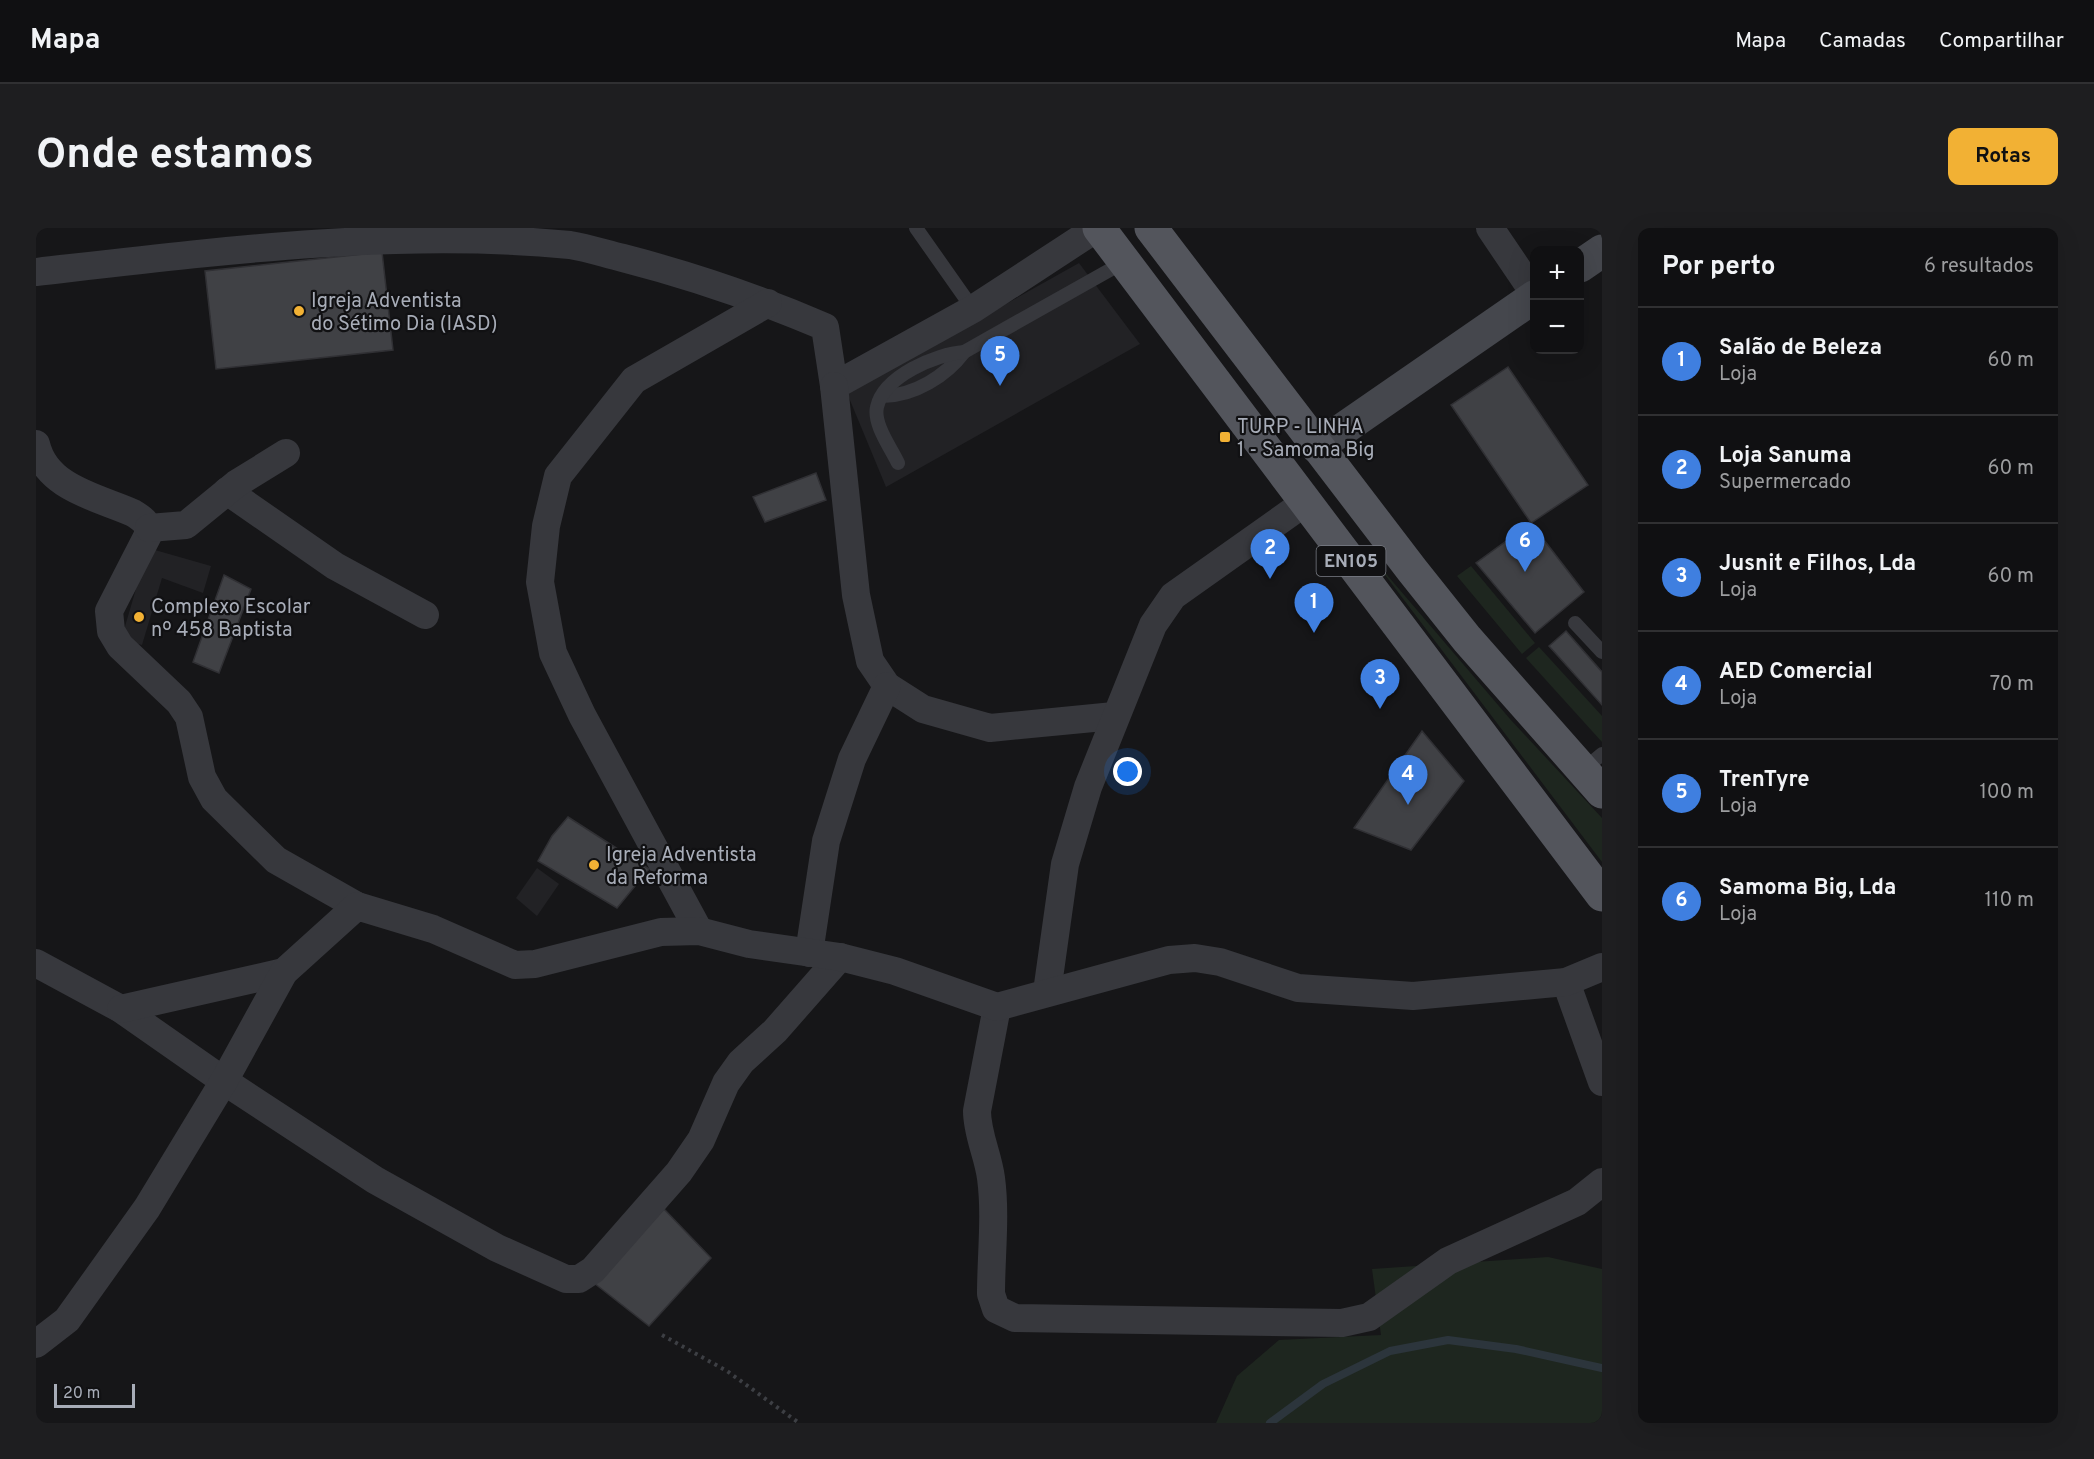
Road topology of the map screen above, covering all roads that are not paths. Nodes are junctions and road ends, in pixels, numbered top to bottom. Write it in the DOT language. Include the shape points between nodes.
graph roads {
  1 [pos="916,228"];
  2 [pos="1098,228"];
  3 [pos="1151,228"];
  4 [pos="1490,228"];
  5 [pos="430,232"];
  6 [pos="1602,250"];
  7 [pos="1124,262"];
  8 [pos="1584,263"];
  9 [pos="36,272"];
  10 [pos="1530,289"];
  11 [pos="1530,298"];
  12 [pos="768,303"];
  13 [pos="973,309"];
  14 [pos="834,386"];
  15 [pos="36,444"];
  16 [pos="1317,447"];
  17 [pos="286,453"];
  18 [pos="898,463"];
  19 [pos="227,491"];
  20 [pos="1307,501"];
  21 [pos="149,528"];
  22 [pos="424,615"];
  23 [pos="1575,622"];
  24 [pos="1602,652"];
  25 [pos="887,686"];
  26 [pos="1114,716"];
  27 [pos="1596,772"];
  28 [pos="1602,895"];
  29 [pos="357,906"];
  30 [pos="699,931"];
  31 [pos="808,953"];
  32 [pos="840,957"];
  33 [pos="36,963"];
  34 [pos="1602,967"];
  35 [pos="284,972"];
  36 [pos="1566,982"];
  37 [pos="1047,992"];
  38 [pos="997,1007"];
  39 [pos="122,1009"];
  40 [pos="224,1082"];
  41 [pos="1602,1082"];
  42 [pos="1602,1182"];
  43 [pos="36,1344"];
  1 -- 13 [label="lane"];
  2 -- 7 [label="main road, EN105"];
  2 -- 13 [label="street"];
  3 -- 16 [label="main road, EN105"];
  4 -- 10 [label="street"];
  5 -- 9 [label="street"];
  5 -- 12 [label="street" via="572,245 668,270"];
  6 -- 8 [label="street"];
  7 -- 18 [label="lane" via="964,352 943,353 892,381 877,406 879,423"];
  7 -- 20 [label="main road, EN105"];
  11 -- 16 [label="street"];
  12 -- 14 [label="street" via="825,327"];
  12 -- 30 [label="street" via="634,380 558,476 546,526 540,582 553,653 582,715"];
  13 -- 14 [label="street"];
  14 -- 25 [label="street" via="856,595 870,661"];
  15 -- 21 [label="street" via="43,465 58,481 133,513"];
  16 -- 27 [label="main road, EN105" via="1467,639"];
  17 -- 19 [label="street"];
  19 -- 21 [label="street" via="186,525"];
  19 -- 22 [label="street" via="335,566"];
  20 -- 26 [label="street" via="1173,596 1153,625"];
  20 -- 28 [label="main road, EN105"];
  21 -- 29 [label="street" via="108,611 111,631 120,646 179,702 189,717 202,777 214,799 276,860"];
  23 -- 24 [label="lane"];
  25 -- 26 [label="street" via="923,709 990,728"];
  25 -- 31 [label="street" via="852,759 826,841"];
  26 -- 37 [label="street" via="1065,864"];
  29 -- 30 [label="street" via="433,929 515,965 535,964 661,932"];
  29 -- 35 [label="street"];
  30 -- 31 [label="street"];
  31 -- 32 [label="street"];
  32 -- 38 [label="street" via="895,971"];
  32 -- 40 [label="street" via="775,1031 741,1062 726,1083 701,1140 679,1172 593,1270 579,1279 566,1279 497,1248 375,1180"];
  33 -- 39 [label="street"];
  34 -- 36 [label="street"];
  35 -- 39 [label="street"];
  35 -- 40 [label="street"];
  36 -- 37 [label="street" via="1413,996 1298,988 1220,962 1195,958 1168,960"];
  36 -- 41 [label="street"];
  37 -- 38 [label="street"];
  38 -- 42 [label="street" via="977,1128 992,1180 991,1294 996,1309 1015,1318 1342,1323 1369,1317 1448,1261 1577,1202"];
  39 -- 40 [label="street"];
  40 -- 43 [label="street" via="147,1208 67,1320"];
}
